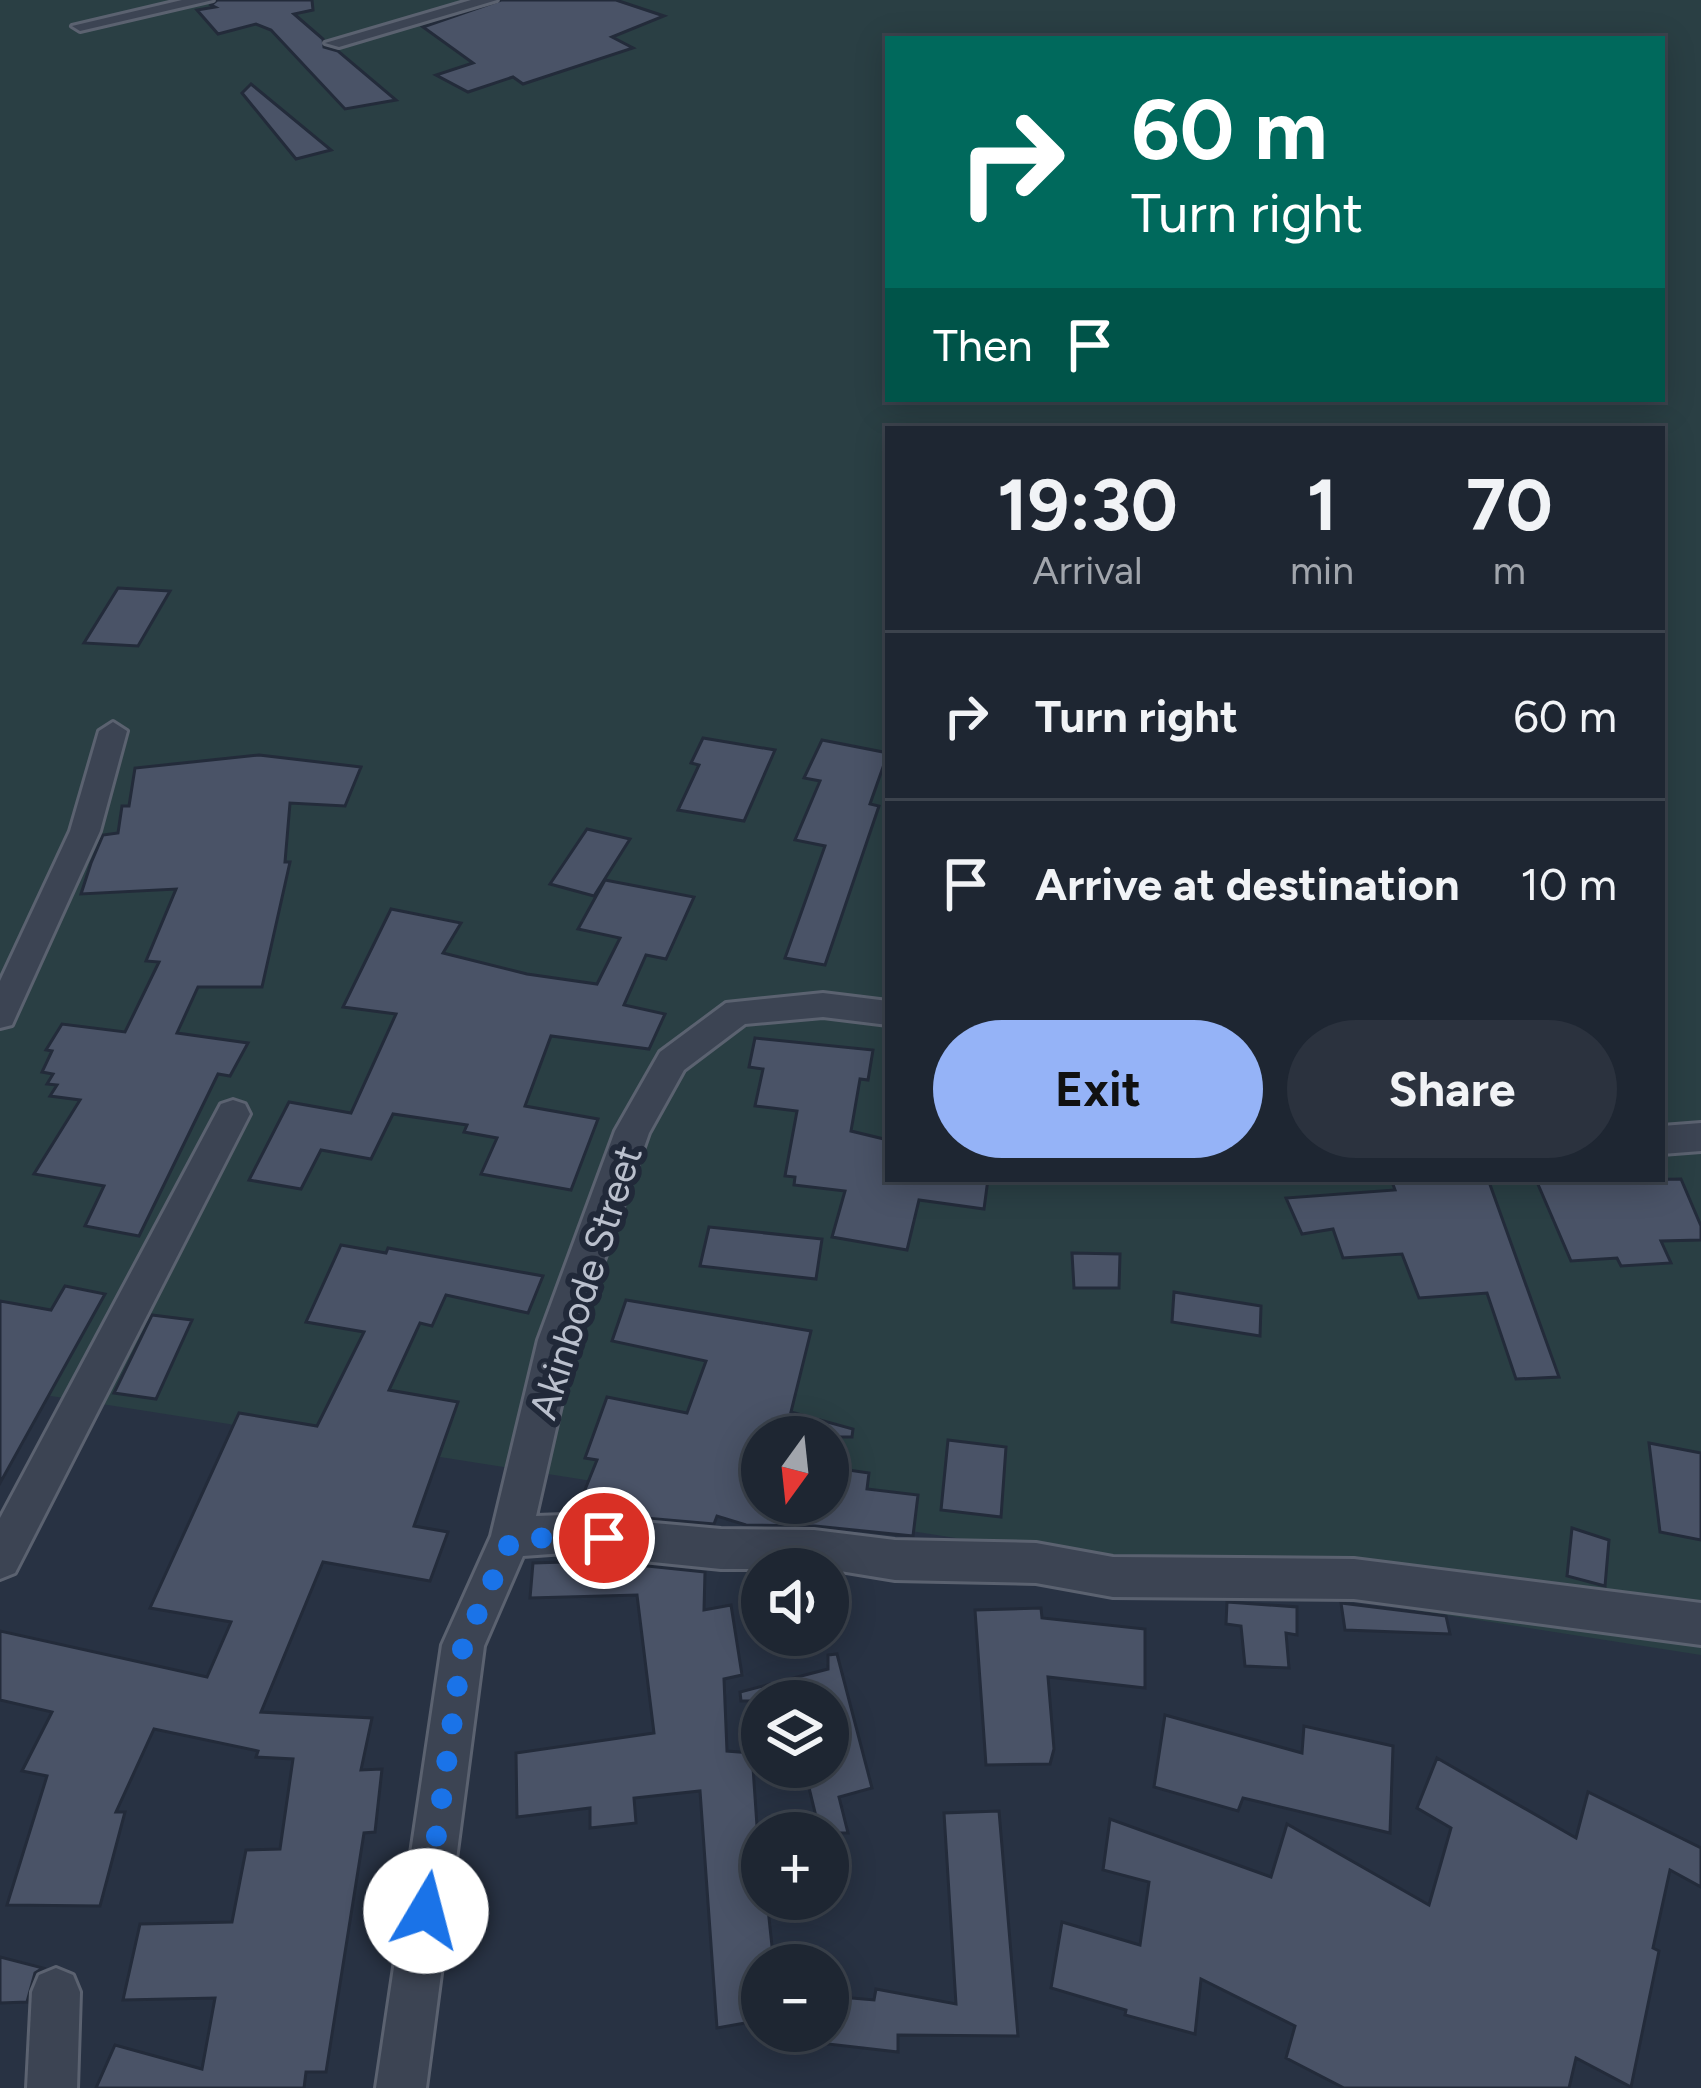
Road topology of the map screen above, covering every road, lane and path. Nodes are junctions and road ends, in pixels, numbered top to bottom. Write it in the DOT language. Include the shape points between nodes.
graph roads {
  1 [pos="205,0"];
  2 [pos="489,0"];
  3 [pos="80,26"];
  4 [pos="333,43"];
  5 [pos="113,731"];
  6 [pos="885,1013"];
  7 [pos="0,1016"];
  8 [pos="233,1114"];
  9 [pos="1701,1137"];
  10 [pos="1665,1140"];
  11 [pos="512,1538"];
  12 [pos="0,1559"];
  13 [pos="1701,1624"];
  14 [pos="56,1992"];
  15 [pos="52,2088"];
  16 [pos="401,2088"];
  1 -- 3 [label="street"];
  2 -- 4 [label="street"];
  5 -- 7 [label="street" via="86,831"];
  6 -- 11 [label="street, Akinbode Street" via="823,1005 737,1012 672,1061 632,1131 557,1340"];
  8 -- 12 [label="street"];
  9 -- 10 [label="street"];
  11 -- 13 [label="street" via="565,1534 1036,1563 1112,1577 1354,1579"];
  11 -- 16 [label="street, Akinbode Street" via="463,1645"];
  14 -- 15 [label="street"];
}
